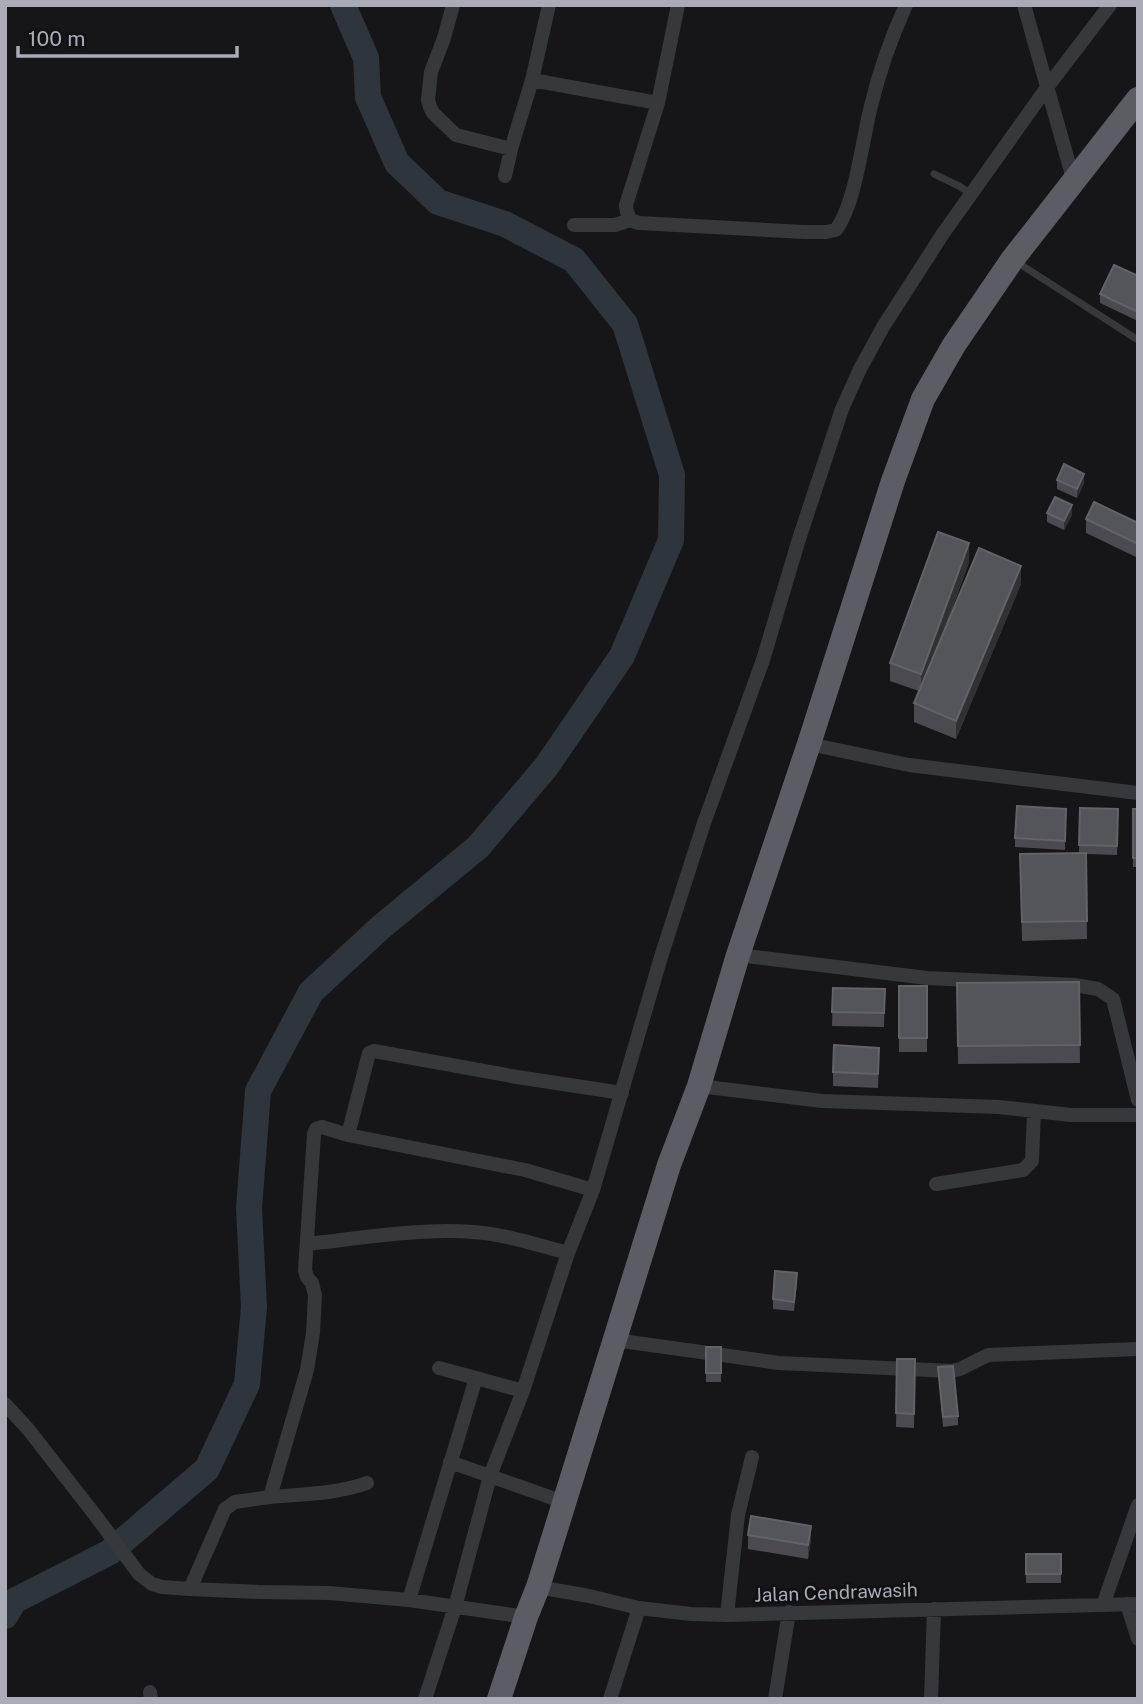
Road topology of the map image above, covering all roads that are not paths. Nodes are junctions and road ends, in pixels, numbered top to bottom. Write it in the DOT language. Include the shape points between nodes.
graph roads {
  1 [pos="453,5"];
  2 [pos="549,5"];
  3 [pos="678,5"];
  4 [pos="906,5"];
  5 [pos="1024,5"];
  6 [pos="1110,5"];
  7 [pos="532,79"];
  8 [pos="1048,86"];
  9 [pos="1138,99"];
  10 [pos="658,103"];
  11 [pos="511,149"];
  12 [pos="934,174"];
  13 [pos="505,176"];
  14 [pos="1074,182"];
  15 [pos="971,194"];
  16 [pos="630,220"];
  17 [pos="574,225"];
  18 [pos="1012,260"];
  19 [pos="1138,340"];
  20 [pos="809,744"];
  21 [pos="1138,793"];
  22 [pos="738,955"];
  23 [pos="699,1086"];
  24 [pos="622,1093"];
  25 [pos="1138,1100"];
  26 [pos="1034,1111"];
  27 [pos="1138,1115"];
  28 [pos="348,1135"];
  29 [pos="936,1184"];
  30 [pos="593,1190"];
  31 [pos="307,1244"];
  32 [pos="568,1253"];
  33 [pos="615,1340"];
  34 [pos="1138,1349"];
  35 [pos="439,1368"];
  36 [pos="476,1378"];
  37 [pos="523,1391"];
  38 [pos="5,1404"];
  39 [pos="752,1457"];
  40 [pos="450,1462"];
  41 [pos="490,1476"];
  42 [pos="367,1483"];
  43 [pos="270,1497"];
  44 [pos="564,1502"];
  45 [pos="1138,1505"];
  46 [pos="538,1587"];
  47 [pos="190,1589"];
  48 [pos="409,1600"];
  49 [pos="1132,1604"];
  50 [pos="1103,1605"];
  51 [pos="455,1607"];
  52 [pos="639,1608"];
  53 [pos="934,1609"];
  54 [pos="789,1612"];
  55 [pos="727,1615"];
  56 [pos="526,1617"];
  57 [pos="1138,1639"];
  58 [pos="425,1699"];
  59 [pos="499,1699"];
  60 [pos="610,1699"];
  61 [pos="775,1699"];
  62 [pos="931,1699"];
  1 -- 11 [label="street" via="431,72 430,107 456,135"];
  2 -- 7 [label="street"];
  3 -- 10 [label="street"];
  4 -- 16 [label="street" via="892,34 843,221 836,230 804,232"];
  5 -- 8 [label="street"];
  6 -- 8 [label="street"];
  7 -- 10 [label="street"];
  7 -- 11 [label="street"];
  8 -- 14 [label="street"];
  8 -- 15 [label="street"];
  9 -- 14 [label="highway"];
  10 -- 16 [label="street" via="626,205"];
  11 -- 13 [label="street"];
  12 -- 15 [label="lane"];
  14 -- 18 [label="highway"];
  15 -- 24 [label="street" via="883,327 842,409 763,660 704,823"];
  16 -- 17 [label="street" via="615,225"];
  18 -- 19 [label="lane"];
  18 -- 20 [label="highway" via="923,399"];
  20 -- 21 [label="street" via="909,765"];
  20 -- 22 [label="highway"];
  22 -- 23 [label="highway"];
  22 -- 25 [label="street" via="928,978 1098,989 1113,999"];
  23 -- 26 [label="street" via="822,1101"];
  23 -- 33 [label="highway" via="669,1165"];
  24 -- 28 [label="street" via="372,1051"];
  24 -- 30 [label="street"];
  26 -- 27 [label="street"];
  26 -- 29 [label="street" via="1032,1161 1023,1170"];
  28 -- 30 [label="street" via="525,1170"];
  28 -- 31 [label="street" via="322,1127 315,1131"];
  30 -- 32 [label="street"];
  31 -- 32 [label="street" via="437,1230 513,1238"];
  31 -- 43 [label="street" via="305,1270 315,1296 313,1333 307,1370"];
  32 -- 37 [label="street"];
  33 -- 34 [label="street" via="779,1363 951,1371 997,1354"];
  33 -- 44 [label="highway"];
  35 -- 36 [label="street"];
  36 -- 37 [label="street"];
  36 -- 40 [label="street"];
  37 -- 41 [label="street"];
  38 -- 47 [label="street" via="139,1574 162,1587"];
  39 -- 55 [label="street" via="738,1515"];
  40 -- 41 [label="street"];
  40 -- 48 [label="street"];
  41 -- 44 [label="street"];
  41 -- 51 [label="street"];
  42 -- 43 [label="street" via="335,1492"];
  43 -- 47 [label="street" via="225,1508"];
  44 -- 46 [label="highway"];
  45 -- 50 [label="street"];
  46 -- 52 [label="street, Jalan Cendrawasih"];
  46 -- 56 [label="highway"];
  47 -- 48 [label="street"];
  48 -- 51 [label="street"];
  49 -- 50 [label="street, Jalan Cendrawasih"];
  49 -- 57 [label="street"];
  50 -- 53 [label="street, Jalan Cendrawasih"];
  51 -- 56 [label="street"];
  51 -- 58 [label="street"];
  52 -- 55 [label="street, Jalan Cendrawasih"];
  52 -- 60 [label="street"];
  53 -- 54 [label="street, Jalan Cendrawasih"];
  53 -- 62 [label="street"];
  54 -- 55 [label="street, Jalan Cendrawasih"];
  54 -- 61 [label="street"];
  56 -- 59 [label="highway"];
}
